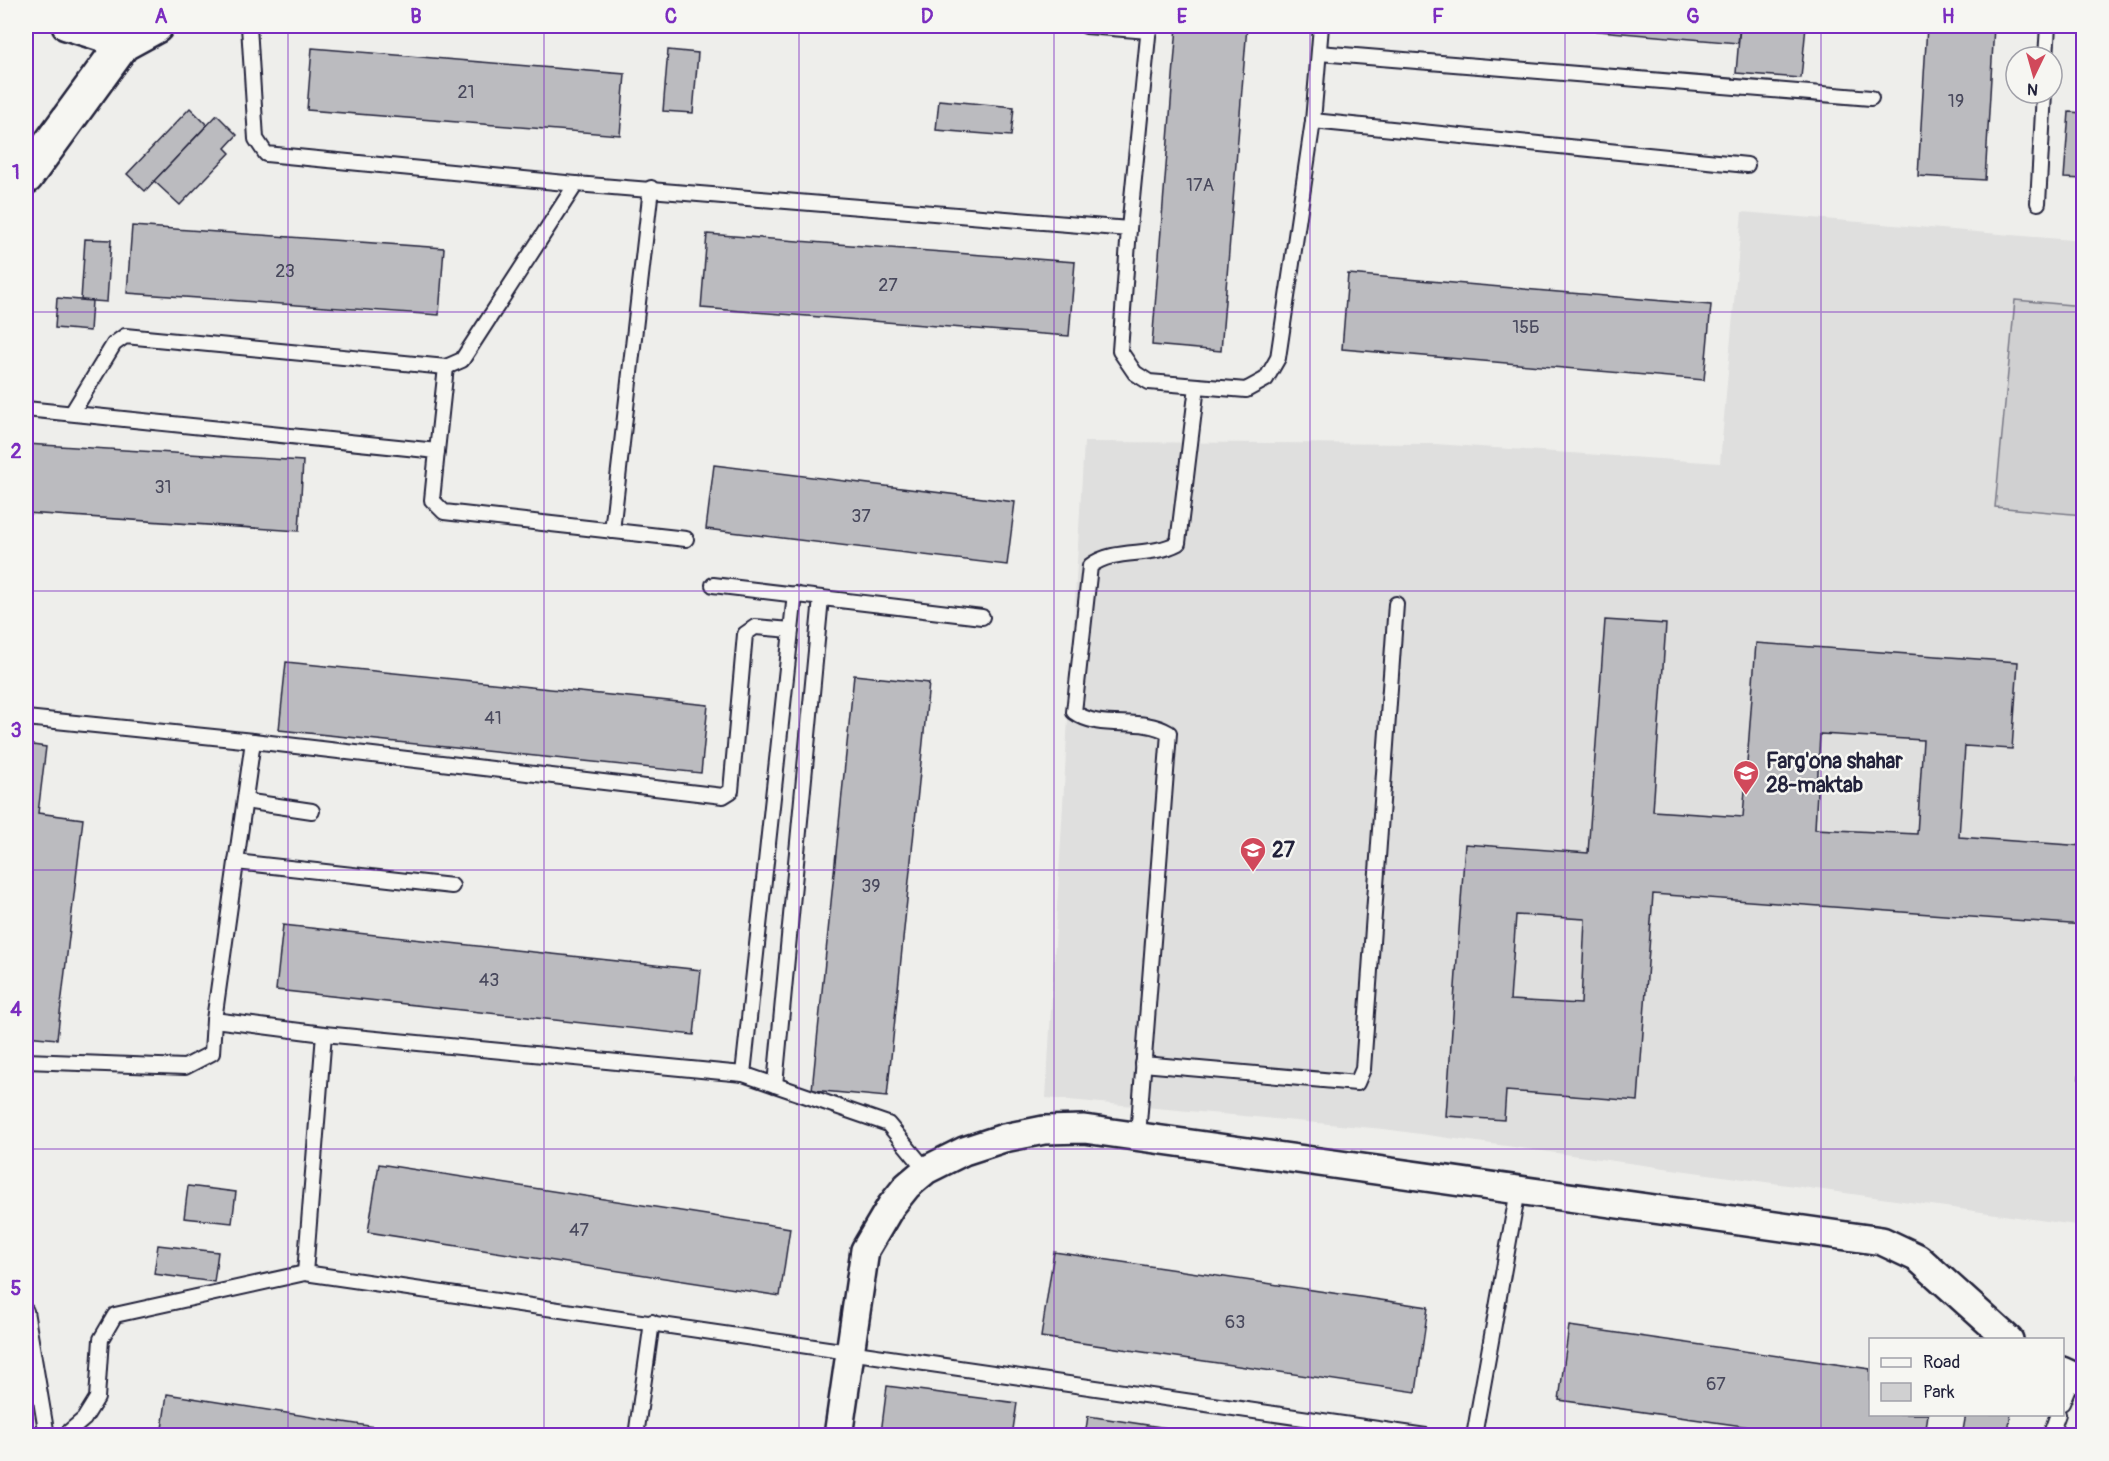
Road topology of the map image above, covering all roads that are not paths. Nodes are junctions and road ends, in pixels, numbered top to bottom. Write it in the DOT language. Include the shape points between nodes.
graph roads {
  1 [pos="66,26"];
  2 [pos="156,26"];
  3 [pos="249,26"];
  4 [pos="1086,26"];
  5 [pos="1321,26"];
  6 [pos="2048,26"];
  7 [pos="1149,28"];
  8 [pos="123,44"];
  9 [pos="2047,45"];
  10 [pos="1319,52"];
  11 [pos="1871,98"];
  12 [pos="2043,105"];
  13 [pos="1313,122"];
  14 [pos="1747,165"];
  15 [pos="26,177"];
  16 [pos="576,184"];
  17 [pos="651,188"];
  18 [pos="2038,203"];
  19 [pos="1129,229"];
  20 [pos="446,367"];
  21 [pos="1197,386"];
  22 [pos="26,409"];
  23 [pos="72,413"];
  24 [pos="437,451"];
  25 [pos="612,531"];
  26 [pos="686,539"];
  27 [pos="713,585"];
  28 [pos="795,594"];
  29 [pos="821,598"];
  30 [pos="1396,604"];
  31 [pos="982,617"];
  32 [pos="791,630"];
  33 [pos="26,718"];
  34 [pos="253,741"];
  35 [pos="245,801"];
  36 [pos="312,811"];
  37 [pos="236,862"];
  38 [pos="452,886"];
  39 [pos="214,1020"];
  40 [pos="324,1034"];
  41 [pos="26,1061"];
  42 [pos="1143,1064"];
  43 [pos="743,1074"];
  44 [pos="775,1085"];
  45 [pos="1138,1136"];
  46 [pos="926,1170"];
  47 [pos="1518,1190"];
  48 [pos="305,1274"];
  49 [pos="26,1311"];
  50 [pos="652,1323"];
  51 [pos="2007,1338"];
  52 [pos="850,1354"];
  53 [pos="2073,1376"];
  54 [pos="2064,1399"];
  55 [pos="2057,1416"];
  56 [pos="47,1436"];
  57 [pos="64,1436"];
  58 [pos="636,1436"];
  59 [pos="838,1436"];
  60 [pos="1426,1436"];
  61 [pos="1474,1436"];
  62 [pos="2050,1436"];
  1 -- 8 [label="street"];
  2 -- 8 [label="street"];
  3 -- 16 [label="lane" via="256,139 266,154"];
  4 -- 7 [label="lane"];
  5 -- 10 [label="lane"];
  6 -- 9 [label="lane"];
  7 -- 19 [label="lane"];
  8 -- 15 [label="street"];
  10 -- 11 [label="lane"];
  10 -- 13 [label="lane"];
  12 -- 18 [label="lane"];
  13 -- 14 [label="lane"];
  13 -- 21 [label="lane" via="1278,358 1266,379 1246,390"];
  16 -- 17 [label="lane"];
  16 -- 20 [label="lane" via="462,360"];
  17 -- 19 [label="lane"];
  17 -- 25 [label="lane"];
  19 -- 21 [label="lane" via="1120,351 1134,373 1149,382"];
  20 -- 23 [label="lane" via="125,336 114,344"];
  20 -- 24 [label="lane"];
  21 -- 42 [label="lane" via="1178,543 1166,550 1101,557 1089,566 1074,712 1084,720 1158,726 1169,733"];
  22 -- 23 [label="lane"];
  23 -- 24 [label="lane"];
  24 -- 25 [label="lane" via="432,500 444,512"];
  25 -- 26 [label="lane"];
  27 -- 28 [label="lane"];
  28 -- 29 [label="lane"];
  28 -- 32 [label="lane"];
  29 -- 31 [label="lane"];
  29 -- 44 [label="lane"];
  30 -- 42 [label="lane" via="1363,1069 1357,1083"];
  32 -- 34 [label="lane" via="755,627 745,634 731,791 723,796"];
  32 -- 43 [label="lane"];
  33 -- 34 [label="lane"];
  34 -- 35 [label="lane"];
  35 -- 36 [label="lane"];
  35 -- 37 [label="lane"];
  37 -- 38 [label="lane"];
  37 -- 39 [label="lane"];
  39 -- 40 [label="lane"];
  39 -- 41 [label="lane" via="212,1053 185,1067"];
  40 -- 43 [label="lane"];
  40 -- 48 [label="lane"];
  42 -- 45 [label="lane"];
  43 -- 44 [label="lane"];
  44 -- 46 [label="lane" via="888,1124"];
  45 -- 46 [label="street" via="1084,1129 1044,1130 974,1148"];
  45 -- 47 [label="street"];
  46 -- 52 [label="street" via="891,1206 865,1250"];
  47 -- 51 [label="street" via="1882,1241 1918,1258"];
  47 -- 61 [label="lane"];
  48 -- 50 [label="lane"];
  48 -- 57 [label="lane" via="115,1315 101,1339 97,1398 84,1419"];
  49 -- 56 [label="lane"];
  50 -- 52 [label="lane"];
  50 -- 58 [label="lane"];
  52 -- 59 [label="street"];
  52 -- 60 [label="lane"];
  53 -- 54 [label="lane"];
  55 -- 62 [label="lane"];
}
